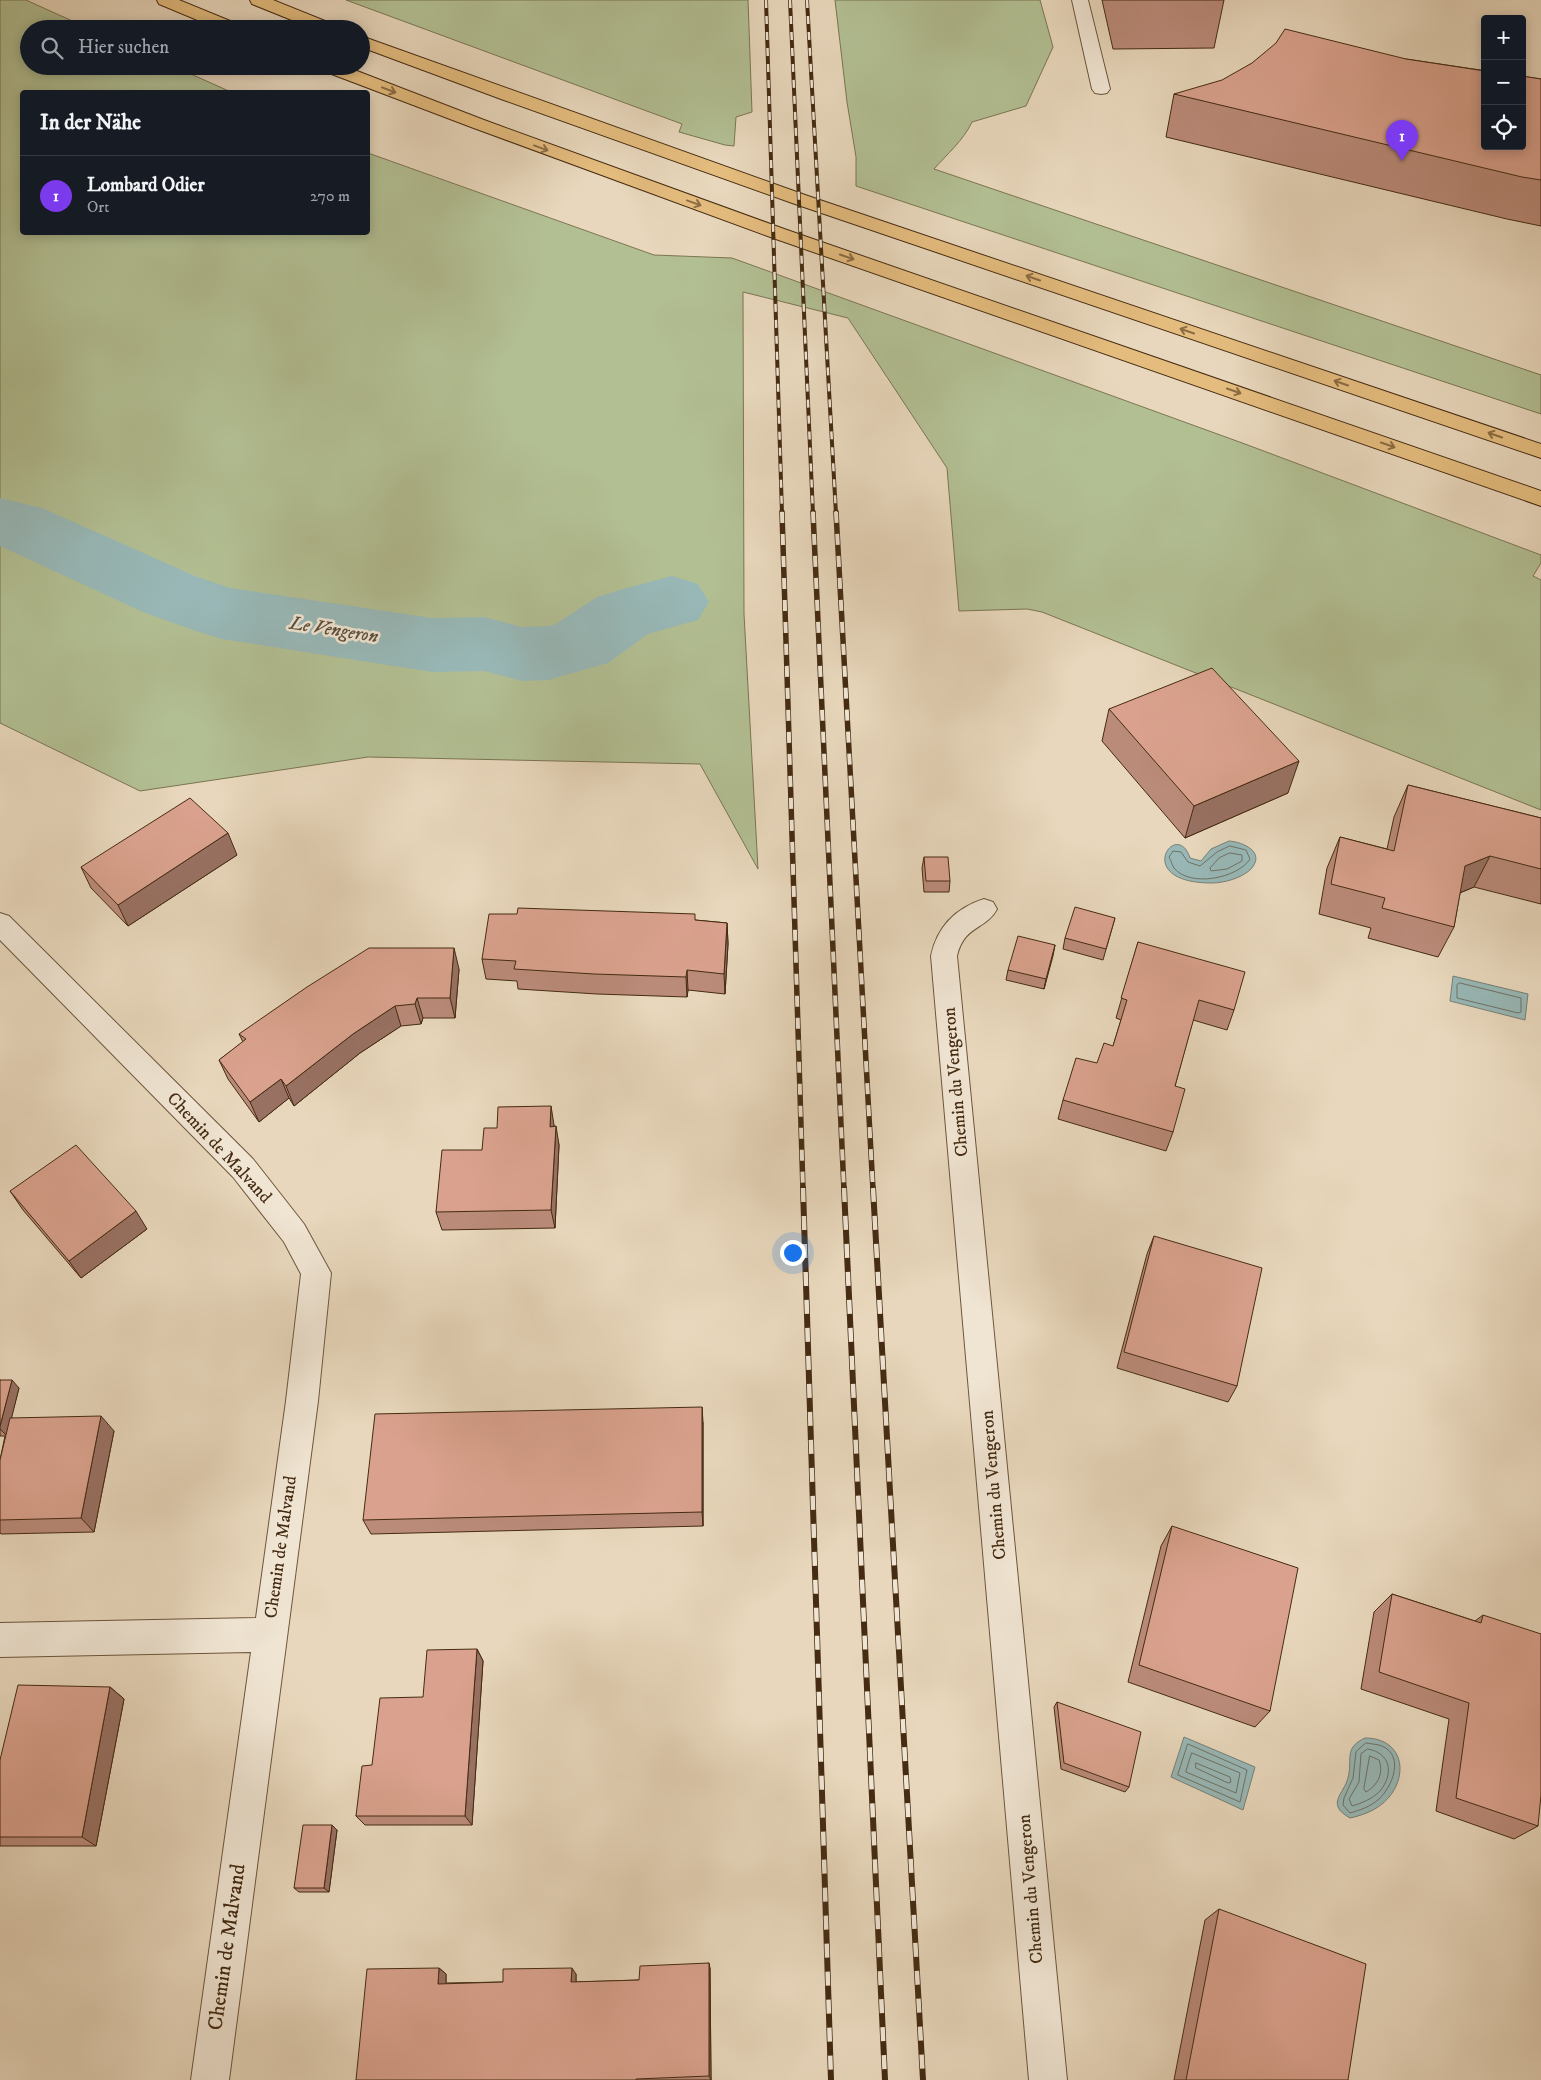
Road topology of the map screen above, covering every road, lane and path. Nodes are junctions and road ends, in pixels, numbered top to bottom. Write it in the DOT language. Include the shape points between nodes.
graph roads {
  1 [pos="165,0"];
  2 [pos="258,0"];
  3 [pos="1080,0"];
  4 [pos="213,20"];
  5 [pos="307,20"];
  6 [pos="370,44"];
  7 [pos="351,75"];
  8 [pos="1101,89"];
  9 [pos="1541,451"];
  10 [pos="1541,499"];
  11 [pos="984,909"];
  12 [pos="0,923"];
  13 [pos="269,1635"];
  14 [pos="0,1640"];
  15 [pos="210,2080"];
  16 [pos="1048,2080"];
  1 -- 4 [label="highway"];
  2 -- 5 [label="highway"];
  3 -- 8 [label="street"];
  9 -- 6 [label="highway, one-way" via="752,183"];
  7 -- 10 [label="highway, one-way" via="722,213"];
  11 -- 16 [label="street, Chemin du Vengeron" via="958,925 951,934 944,956"];
  12 -- 13 [label="street, Chemin de Malvand" via="243,1168 294,1233 316,1273 302,1401"];
  13 -- 14 [label="street, Chemin de Malvand"];
  13 -- 15 [label="street, Chemin de Malvand"];
}
